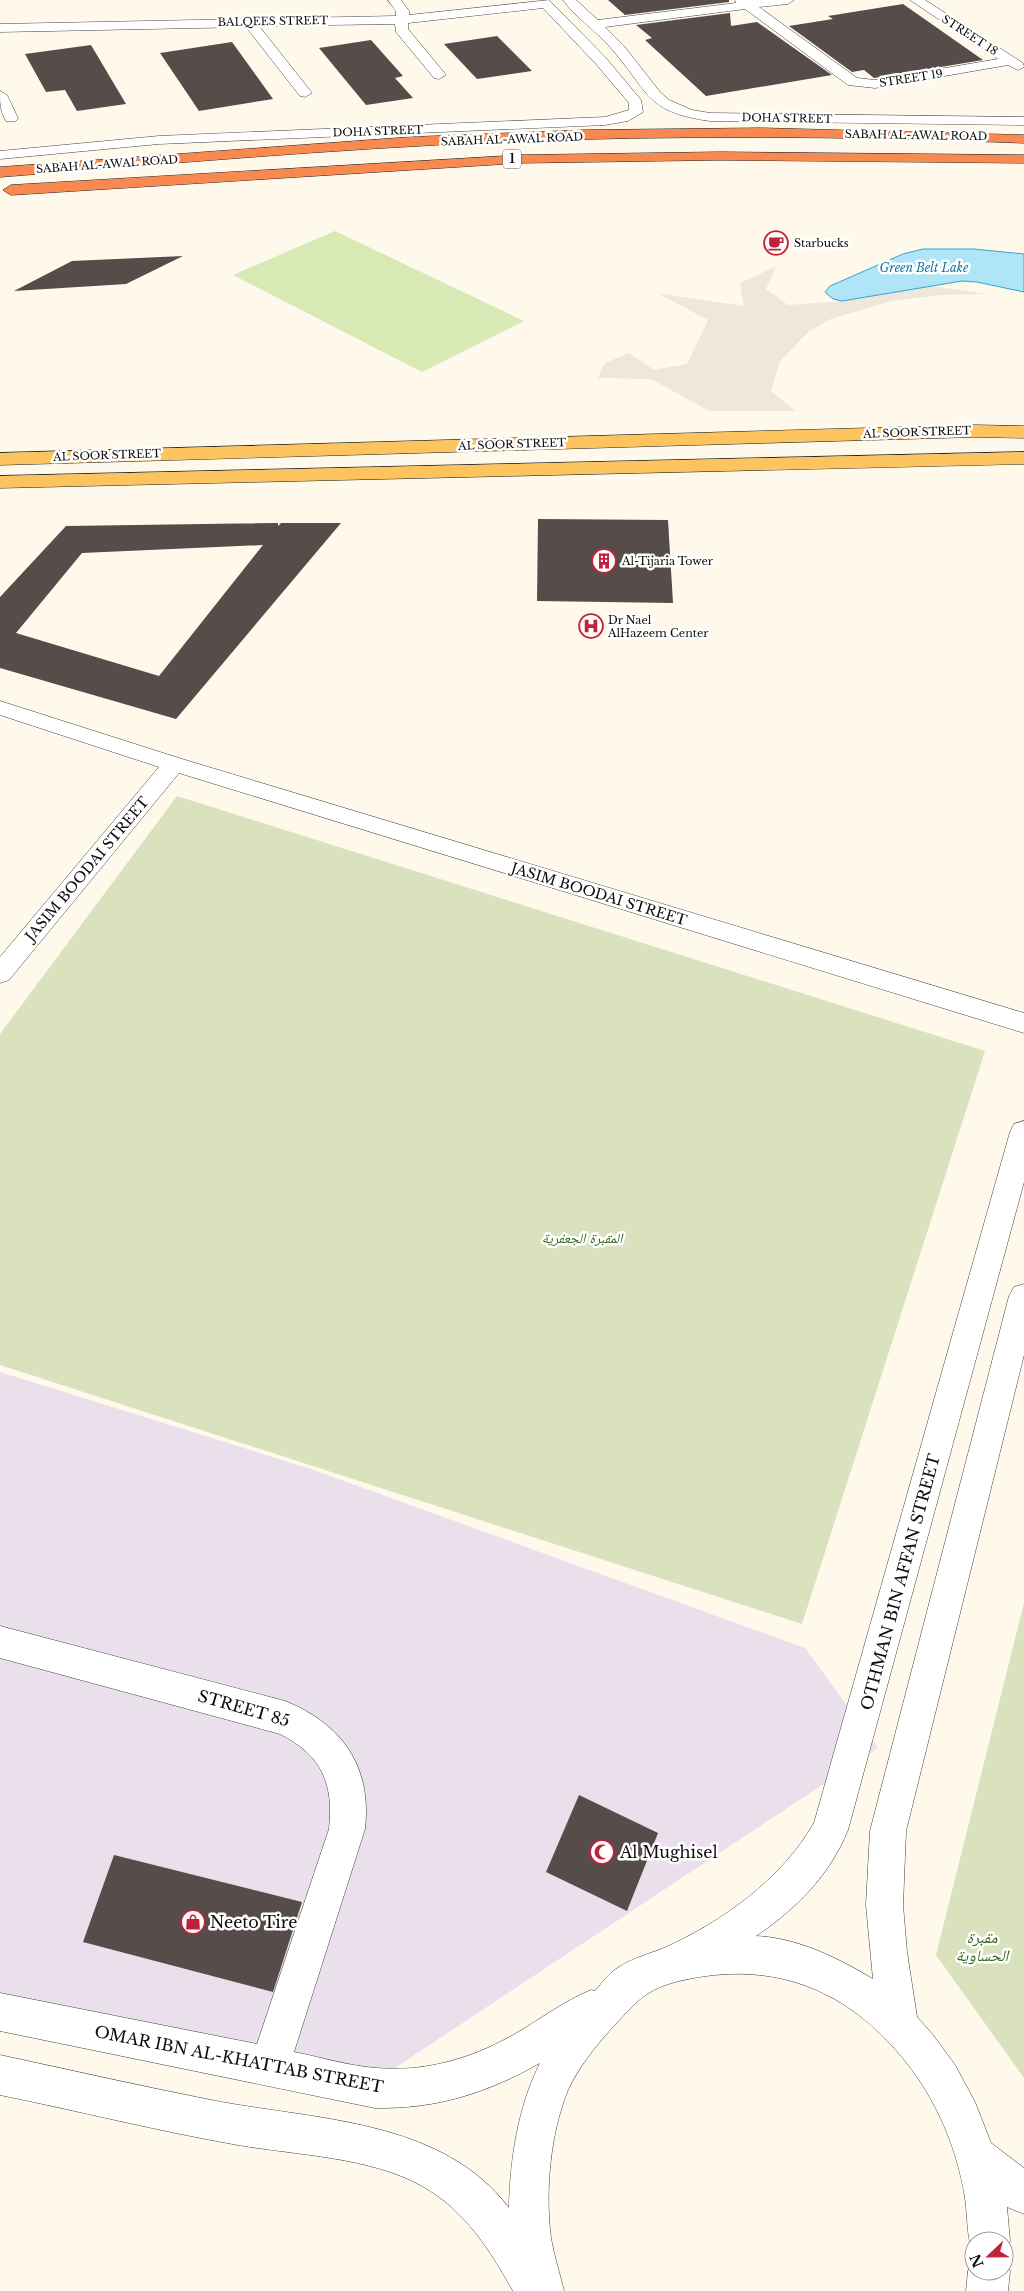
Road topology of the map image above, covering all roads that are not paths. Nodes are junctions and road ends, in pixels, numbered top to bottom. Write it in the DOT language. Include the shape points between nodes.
graph roads {
  1 [pos="394,0"];
  2 [pos="569,0"];
  3 [pos="788,0"];
  4 [pos="916,0"];
  5 [pos="544,2"];
  6 [pos="744,2"];
  7 [pos="247,7"];
  8 [pos="402,19"];
  9 [pos="253,22"];
  10 [pos="594,24"];
  11 [pos="0,28"];
  12 [pos="601,61"];
  13 [pos="627,61"];
  14 [pos="1010,61"];
  15 [pos="1024,71"];
  16 [pos="439,75"];
  17 [pos="306,93"];
  18 [pos="0,94"];
  19 [pos="11,118"];
  20 [pos="1024,121"];
  21 [pos="1024,132"];
  22 [pos="949,135"];
  23 [pos="1024,139"];
  24 [pos="323,147"];
  25 [pos="0,155"];
  26 [pos="962,158"];
  27 [pos="1024,159"];
  28 [pos="1024,164"];
  29 [pos="0,172"];
  30 [pos="0,191"];
  31 [pos="1024,432"];
  32 [pos="0,458"];
  33 [pos="1024,458"];
  34 [pos="934,459"];
  35 [pos="1024,469"];
  36 [pos="0,482"];
  37 [pos="0,708"];
  38 [pos="174,764"];
  39 [pos="0,974"];
  40 [pos="1024,1023"];
  41 [pos="1024,1132"];
  42 [pos="1024,1296"];
  43 [pos="0,1642"];
  44 [pos="674,1963"];
  45 [pos="632,1982"];
  46 [pos="0,2012"];
  47 [pos="899,2024"];
  48 [pos="269,2067"];
  49 [pos="0,2075"];
  50 [pos="977,2157"];
  51 [pos="1024,2194"];
  52 [pos="989,2231"];
  53 [pos="537,2291"];
  54 [pos="543,2291"];
  1 -- 8 [label="street" via="403,11"];
  2 -- 10 [label="street, DOHA STREET"];
  3 -- 6 [label="street"];
  4 -- 14 [label="street, STREET 18"];
  5 -- 8 [label="street, BALQEES STREET" via="451,16"];
  5 -- 12 [label="street, DOHA STREET"];
  6 -- 10 [label="street"];
  6 -- 14 [label="street, STREET 19" via="853,82 875,84"];
  7 -- 9 [label="street"];
  8 -- 9 [label="street, BALQEES STREET"];
  8 -- 16 [label="street" via="400,27 404,34"];
  9 -- 11 [label="street, BALQEES STREET"];
  9 -- 17 [label="street"];
  10 -- 13 [label="street, DOHA STREET"];
  12 -- 13 [label="street" via="618,65"];
  12 -- 25 [label="street, DOHA STREET" via="636,103 634,114 606,121 159,140"];
  13 -- 20 [label="street, DOHA STREET" via="658,100 676,111 700,116"];
  14 -- 15 [label="street, STREET 18"];
  18 -- 19 [label="street"];
  21 -- 22 [label="highway"];
  22 -- 23 [label="highway, SABAH AL-AWAL ROAD / 1"];
  22 -- 24 [label="highway, SABAH AL-AWAL ROAD / 1" via="645,134"];
  24 -- 25 [label="highway"];
  24 -- 29 [label="highway, SABAH AL-AWAL ROAD / 1"];
  26 -- 27 [label="highway, SABAH AL-AWAL ROAD / 1"];
  26 -- 28 [label="highway"];
  26 -- 30 [label="highway, SABAH AL-AWAL ROAD / 1" via="720,156 521,159"];
  31 -- 32 [label="main road, AL SOOR STREET"];
  33 -- 34 [label="main road, AL SOOR STREET"];
  34 -- 35 [label="main road"];
  34 -- 36 [label="main road, AL SOOR STREET"];
  37 -- 38 [label="street, JASIM BOODAI STREET"];
  38 -- 39 [label="street, JASIM BOODAI STREET"];
  38 -- 40 [label="street, JASIM BOODAI STREET"];
  41 -- 44 [label="street, OTHMAN BIN AFFAN STREET" via="830,1830 794,1884 743,1924"];
  42 -- 47 [label="street" via="888,1831 883,1912"];
  43 -- 48 [label="street, STREET 85" via="285,1718 309,1730 333,1754 349,1793 351,1811"];
  44 -- 45 [label="street"];
  44 -- 47 [label="street" via="717,1953 762,1954 808,1965 851,1986"];
  45 -- 48 [label="street, OMAR IBN AL-KHATTAB STREET" via="522,2054 463,2078 395,2090"];
  45 -- 54 [label="street" via="580,2033 548,2090 531,2167 530,2232"];
  46 -- 48 [label="street, OMAR IBN AL-KHATTAB STREET"];
  47 -- 50 [label="street" via="927,2057 956,2104"];
  49 -- 53 [label="street" via="389,2152 417,2163 440,2173 480,2207 509,2244"];
  50 -- 51 [label="street"];
  50 -- 52 [label="street"];
}
